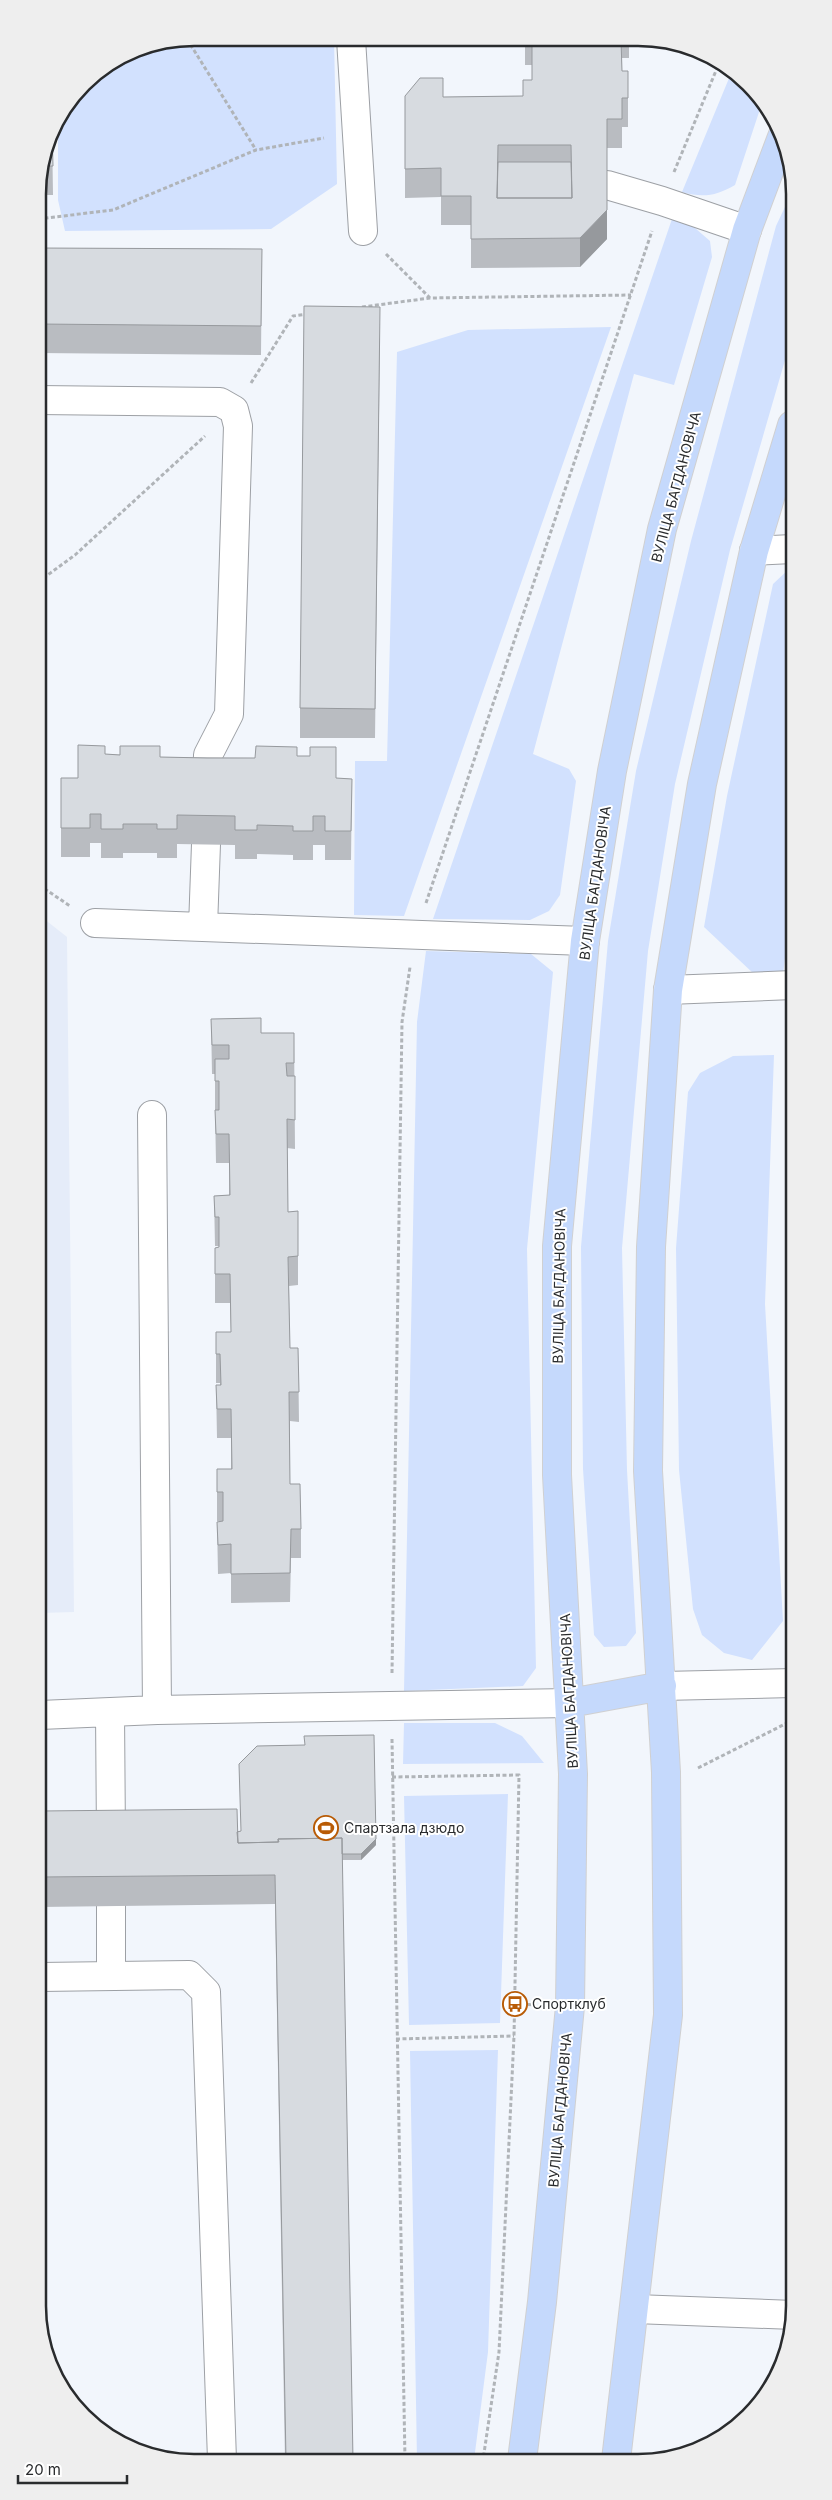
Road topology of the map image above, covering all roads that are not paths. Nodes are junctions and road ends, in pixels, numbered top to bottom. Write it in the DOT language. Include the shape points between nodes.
graph roads {
  1 [pos="352,47"];
  2 [pos="778,148"];
  3 [pos="607,185"];
  4 [pos="747,230"];
  5 [pos="363,231"];
  6 [pos="47,400"];
  7 [pos="786,445"];
  8 [pos="786,549"];
  9 [pos="754,551"];
  10 [pos="207,787"];
  11 [pos="206,844"];
  12 [pos="96,923"];
  13 [pos="203,927"];
  14 [pos="585,940"];
  15 [pos="786,985"];
  16 [pos="668,990"];
  17 [pos="152,1115"];
  18 [pos="785,1683"];
  19 [pos="662,1686"];
  20 [pos="570,1703"];
  21 [pos="157,1710"];
  22 [pos="110,1712"];
  23 [pos="46,1715"];
  24 [pos="112,1839"];
  25 [pos="111,1906"];
  26 [pos="111,1976"];
  27 [pos="46,1978"];
  28 [pos="635,2309"];
  29 [pos="785,2315"];
  30 [pos="222,2454"];
  31 [pos="523,2454"];
  32 [pos="617,2454"];
  1 -- 5 [label="street"];
  2 -- 4 [label="main road, ВУЛІЦА БАГДАНОВІЧА"];
  3 -- 4 [label="street"];
  4 -- 14 [label="main road, ВУЛІЦА БАГДАНОВІЧА" via="662,529 612,771"];
  6 -- 10 [label="street" via="220,402 234,410 238,426 229,714 208,755"];
  7 -- 9 [label="main road"];
  8 -- 9 [label="street"];
  9 -- 16 [label="main road" via="702,784"];
  11 -- 13 [label="street"];
  12 -- 13 [label="street"];
  13 -- 14 [label="street"];
  14 -- 20 [label="main road, ВУЛІЦА БАГДАНОВІЧА" via="557,1246 557,1475"];
  15 -- 16 [label="street"];
  16 -- 19 [label="main road" via="651,1247 648,1471"];
  17 -- 21 [label="street"];
  18 -- 19 [label="street"];
  19 -- 20 [label="main road"];
  19 -- 28 [label="main road" via="668,2015"];
  20 -- 21 [label="street"];
  20 -- 31 [label="main road, ВУЛІЦА БАГДАНОВІЧА" via="573,1774 570,2006 542,2302"];
  21 -- 22 [label="street"];
  22 -- 23 [label="street"];
  22 -- 24 [label="street"];
  25 -- 26 [label="street"];
  26 -- 27 [label="street"];
  26 -- 30 [label="street" via="189,1975 206,1992"];
  28 -- 29 [label="street"];
  28 -- 32 [label="main road"];
}
